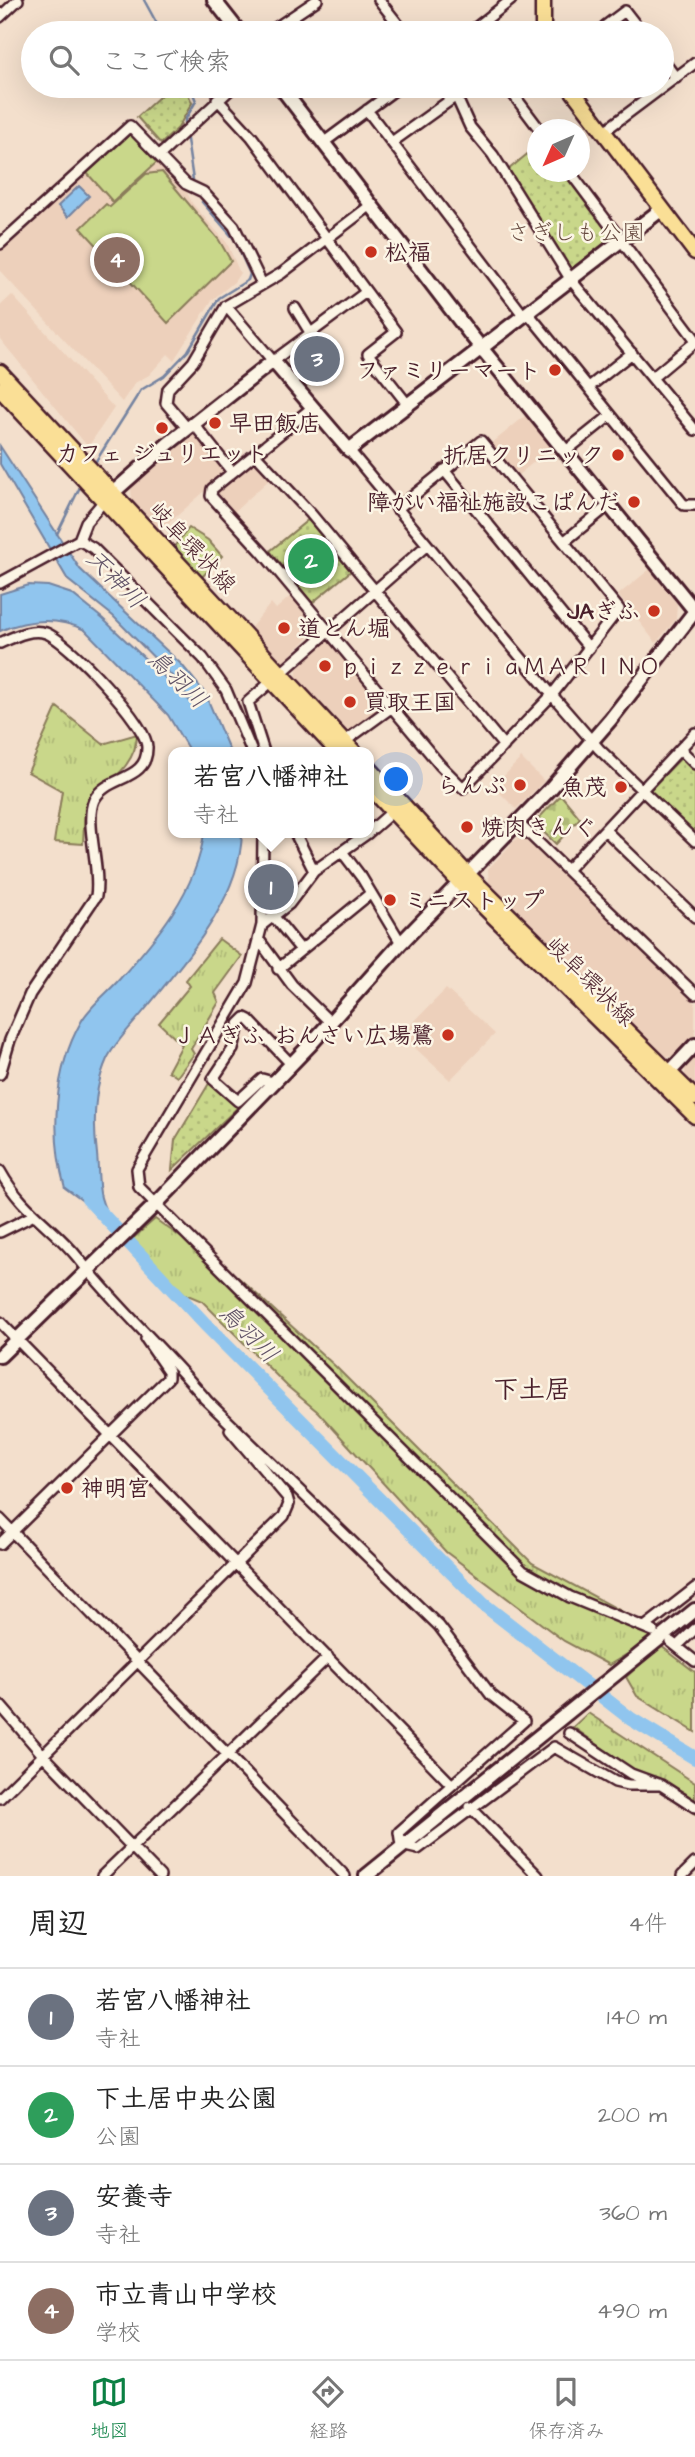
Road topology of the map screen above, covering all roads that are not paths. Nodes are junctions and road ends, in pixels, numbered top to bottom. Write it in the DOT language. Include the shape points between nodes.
graph roads {
  1 [pos="18,0"];
  2 [pos="214,0"];
  3 [pos="317,0"];
  4 [pos="379,0"];
  5 [pos="543,0"];
  6 [pos="507,1"];
  7 [pos="0,17"];
  8 [pos="231,21"];
  9 [pos="286,21"];
  10 [pos="396,21"];
  11 [pos="483,21"];
  12 [pos="543,21"];
  13 [pos="612,21"];
  14 [pos="633,21"];
  15 [pos="695,63"];
  16 [pos="674,75"];
  17 [pos="676,78"];
  18 [pos="289,98"];
  19 [pos="384,98"];
  20 [pos="453,98"];
  21 [pos="457,98"];
  22 [pos="516,98"];
  23 [pos="578,98"];
  24 [pos="646,98"];
  25 [pos="217,99"];
  26 [pos="367,110"];
  27 [pos="532,119"];
  28 [pos="603,132"];
  29 [pos="323,142"];
  30 [pos="392,142"];
  31 [pos="160,155"];
  32 [pos="577,182"];
  33 [pos="371,205"];
  34 [pos="662,209"];
  35 [pos="327,239"];
  36 [pos="620,242"];
  37 [pos="0,244"];
  38 [pos="695,252"];
  39 [pos="571,280"];
  40 [pos="262,284"];
  41 [pos="366,292"];
  42 [pos="226,306"];
  43 [pos="295,308"];
  44 [pos="526,315"];
  45 [pos="312,334"];
  46 [pos="695,341"];
  47 [pos="482,348"];
  48 [pos="632,353"];
  49 [pos="273,360"];
  50 [pos="0,372"];
  51 [pos="652,378"];
  52 [pos="589,387"];
  53 [pos="0,389"];
  54 [pos="408,405"];
  55 [pos="313,407"];
  56 [pos="611,415"];
  57 [pos="190,426"];
  58 [pos="695,430"];
  59 [pos="349,450"];
  60 [pos="566,451"];
  61 [pos="255,454"];
  62 [pos="444,470"];
  63 [pos="232,472"];
  64 [pos="107,498"];
  65 [pos="609,505"];
  66 [pos="695,505"];
  67 [pos="397,509"];
  68 [pos="79,540"];
  69 [pos="565,541"];
  70 [pos="427,545"];
  71 [pos="0,583"];
  72 [pos="373,590"];
  73 [pos="695,611"];
  74 [pos="327,629"];
  75 [pos="4,642"];
  76 [pos="589,648"];
  77 [pos="0,651"];
  78 [pos="275,676"];
  79 [pos="552,695"];
  80 [pos="392,707"];
  81 [pos="695,733"];
  82 [pos="593,741"];
  83 [pos="504,746"];
  84 [pos="250,747"];
  85 [pos="262,747"];
  86 [pos="343,747"];
  87 [pos="347,747"];
  88 [pos="680,749"];
  89 [pos="695,764"];
  90 [pos="374,774"];
  91 [pos="642,790"];
  92 [pos="374,791"];
  93 [pos="393,811"];
  94 [pos="518,822"];
  95 [pos="374,828"];
  96 [pos="604,830"];
  97 [pos="263,838"];
  98 [pos="298,838"];
  99 [pos="362,838"];
  100 [pos="695,841"];
  101 [pos="343,853"];
  102 [pos="567,870"];
  103 [pos="314,871"];
  104 [pos="464,879"];
  105 [pos="370,894"];
  106 [pos="695,917"];
  107 [pos="275,918"];
  108 [pos="262,925"];
  109 [pos="259,940"];
  110 [pos="401,943"];
  111 [pos="301,950"];
  112 [pos="278,969"];
  113 [pos="695,994"];
  114 [pos="331,1023"];
  115 [pos="695,1045"];
  116 [pos="291,1064"];
  117 [pos="0,1074"];
  118 [pos="664,1077"];
  119 [pos="273,1083"];
  120 [pos="695,1098"];
  121 [pos="695,1116"];
  122 [pos="0,1171"];
  123 [pos="152,1206"];
  124 [pos="32,1216"];
  125 [pos="0,1232"];
  126 [pos="90,1270"];
  127 [pos="0,1322"];
  128 [pos="138,1323"];
  129 [pos="19,1338"];
  130 [pos="0,1356"];
  131 [pos="204,1398"];
  132 [pos="109,1436"];
  133 [pos="0,1519"];
  134 [pos="12,1532"];
  135 [pos="0,1544"];
  136 [pos="238,1565"];
  137 [pos="695,1588"];
  138 [pos="695,1610"];
  139 [pos="695,1629"];
  140 [pos="328,1657"];
  141 [pos="138,1661"];
  142 [pos="695,1661"];
  143 [pos="0,1705"];
  144 [pos="569,1734"];
  145 [pos="228,1753"];
  146 [pos="44,1755"];
  147 [pos="451,1784"];
  148 [pos="661,1785"];
  149 [pos="0,1798"];
  150 [pos="470,1807"];
  151 [pos="695,1807"];
  152 [pos="401,1845"];
  153 [pos="132,1847"];
  154 [pos="695,1863"];
  155 [pos="102,1876"];
  156 [pos="160,1876"];
  157 [pos="345,1876"];
  158 [pos="366,1876"];
  159 [pos="538,1876"];
  160 [pos="682,1876"];
  1 -- 7 [label="street"];
  2 -- 8 [label="street"];
  3 -- 9 [label="street"];
  4 -- 10 [label="street"];
  5 -- 12 [label="main road"];
  6 -- 11 [label="street"];
  13 -- 14 [label="street" via="625,11"];
  15 -- 17 [label="street"];
  16 -- 17 [label="street"];
  18 -- 29 [label="street"];
  19 -- 26 [label="street"];
  20 -- 30 [label="street"];
  21 -- 39 [label="street" via="470,127 493,155"];
  22 -- 27 [label="street"];
  23 -- 28 [label="main road"];
  24 -- 28 [label="street"];
  25 -- 31 [label="street"];
  25 -- 35 [label="street" via="252,137"];
  26 -- 29 [label="street"];
  26 -- 30 [label="street"];
  28 -- 34 [label="main road"];
  29 -- 33 [label="street"];
  30 -- 44 [label="street"];
  31 -- 37 [label="street" via="134,127 127,127"];
  31 -- 40 [label="street" via="234,226"];
  32 -- 36 [label="street"];
  33 -- 35 [label="street"];
  33 -- 47 [label="street"];
  34 -- 36 [label="street"];
  34 -- 38 [label="main road"];
  35 -- 40 [label="street"];
  35 -- 41 [label="street"];
  36 -- 39 [label="street"];
  36 -- 46 [label="street"];
  39 -- 44 [label="street"];
  39 -- 48 [label="street"];
  40 -- 42 [label="street"];
  41 -- 45 [label="street"];
  41 -- 54 [label="street" via="396,332 368,354"];
  42 -- 49 [label="street"];
  42 -- 57 [label="street" via="193,362 168,389 166,403"];
  43 -- 45 [label="street"];
  44 -- 47 [label="street"];
  44 -- 52 [label="street"];
  45 -- 49 [label="street"];
  46 -- 51 [label="street"];
  47 -- 54 [label="street"];
  47 -- 60 [label="street"];
  48 -- 51 [label="street"];
  48 -- 52 [label="street"];
  49 -- 55 [label="street"];
  49 -- 57 [label="street"];
  50 -- 64 [label="main road, 岐阜環状線"];
  51 -- 58 [label="street"];
  52 -- 56 [label="street"];
  53 -- 64 [label="main road, 岐阜環状線"];
  54 -- 59 [label="street"];
  55 -- 59 [label="street"];
  55 -- 61 [label="street"];
  56 -- 60 [label="street"];
  56 -- 66 [label="street" via="684,505"];
  57 -- 63 [label="street"];
  57 -- 64 [label="street"];
  59 -- 67 [label="street"];
  60 -- 65 [label="street"];
  61 -- 63 [label="street"];
  61 -- 72 [label="street"];
  62 -- 67 [label="street"];
  62 -- 69 [label="street" via="478,442 485,443"];
  62 -- 76 [label="street"];
  63 -- 74 [label="street" via="212,489 211,496"];
  64 -- 68 [label="street" via="86,522"];
  64 -- 78 [label="main road, 岐阜環状線"];
  65 -- 69 [label="street"];
  65 -- 73 [label="street"];
  67 -- 70 [label="street"];
  68 -- 71 [label="street"];
  68 -- 84 [label="street" via="93,548 202,658 226,690"];
  69 -- 76 [label="street" via="620,609"];
  70 -- 72 [label="street"];
  70 -- 79 [label="street"];
  72 -- 74 [label="street"];
  72 -- 83 [label="street"];
  73 -- 82 [label="street"];
  74 -- 78 [label="street"];
  74 -- 80 [label="street"];
  75 -- 77 [label="street"];
  75 -- 117 [label="street" via="31,631 46,633 62,643 144,730 147,756 135,773 95,797 91,818 96,895 30,994"];
  76 -- 79 [label="street"];
  78 -- 85 [label="street" via="248,702"];
  78 -- 86 [label="main road, 岐阜環状線"];
  79 -- 82 [label="street"];
  79 -- 83 [label="street"];
  80 -- 83 [label="street" via="463,788"];
  80 -- 87 [label="street"];
  81 -- 88 [label="street"];
  82 -- 91 [label="street"];
  82 -- 94 [label="street"];
  88 -- 89 [label="street"];
  88 -- 91 [label="street"];
  90 -- 104 [label="main road, 岐阜環状線"];
  91 -- 96 [label="street"];
  91 -- 100 [label="street"];
  92 -- 93 [label="main road, 岐阜環状線"];
  93 -- 95 [label="street"];
  93 -- 104 [label="main road, 岐阜環状線"];
  94 -- 102 [label="street"];
  94 -- 104 [label="street"];
  96 -- 102 [label="street"];
  96 -- 106 [label="street"];
  97 -- 108 [label="street"];
  98 -- 103 [label="street"];
  99 -- 101 [label="street"];
  101 -- 103 [label="street"];
  101 -- 105 [label="street"];
  102 -- 113 [label="street"];
  103 -- 107 [label="street"];
  104 -- 110 [label="street"];
  104 -- 118 [label="main road, 岐阜環状線"];
  105 -- 110 [label="street"];
  105 -- 111 [label="street"];
  107 -- 108 [label="street"];
  107 -- 111 [label="street"];
  108 -- 109 [label="street"];
  109 -- 112 [label="street"];
  109 -- 123 [label="street" via="247,983 137,1169 139,1187"];
  110 -- 114 [label="street"];
  111 -- 112 [label="street"];
  112 -- 114 [label="street"];
  114 -- 116 [label="street"];
  115 -- 118 [label="street"];
  116 -- 119 [label="street"];
  116 -- 119 [label="street" via="249,1020 239,1024 233,1049 214,1079 238,1101 262,1079"];
  118 -- 120 [label="main road, 岐阜環状線"];
  118 -- 121 [label="main road, 岐阜環状線"];
  119 -- 123 [label="street"];
  122 -- 124 [label="street"];
  123 -- 126 [label="street"];
  123 -- 137 [label="street" via="523,1571 569,1597 650,1629"];
  124 -- 125 [label="street"];
  124 -- 126 [label="street"];
  126 -- 128 [label="street"];
  126 -- 129 [label="street"];
  127 -- 129 [label="street"];
  128 -- 131 [label="street"];
  128 -- 132 [label="street" via="168,1378"];
  129 -- 130 [label="street"];
  129 -- 132 [label="street"];
  131 -- 136 [label="street" via="289,1504 284,1517"];
  131 -- 147 [label="street" via="439,1626 491,1695 524,1721"];
  132 -- 134 [label="street"];
  132 -- 136 [label="street"];
  133 -- 134 [label="street"];
  134 -- 135 [label="street"];
  134 -- 141 [label="street"];
  136 -- 140 [label="street"];
  136 -- 141 [label="street"];
  138 -- 152 [label="street"];
  139 -- 142 [label="street" via="674,1644"];
  140 -- 145 [label="street"];
  140 -- 147 [label="street"];
  141 -- 145 [label="street"];
  141 -- 146 [label="street"];
  143 -- 146 [label="street"];
  144 -- 148 [label="street" via="631,1774"];
  145 -- 153 [label="street"];
  145 -- 157 [label="street"];
  146 -- 149 [label="street"];
  146 -- 153 [label="street"];
  147 -- 152 [label="street" via="399,1832"];
  148 -- 150 [label="street" via="615,1782 554,1747"];
  148 -- 151 [label="street"];
  150 -- 152 [label="street" via="418,1849"];
  150 -- 159 [label="street"];
  152 -- 158 [label="street"];
  153 -- 155 [label="street"];
  153 -- 156 [label="street"];
  154 -- 160 [label="street"];
}
